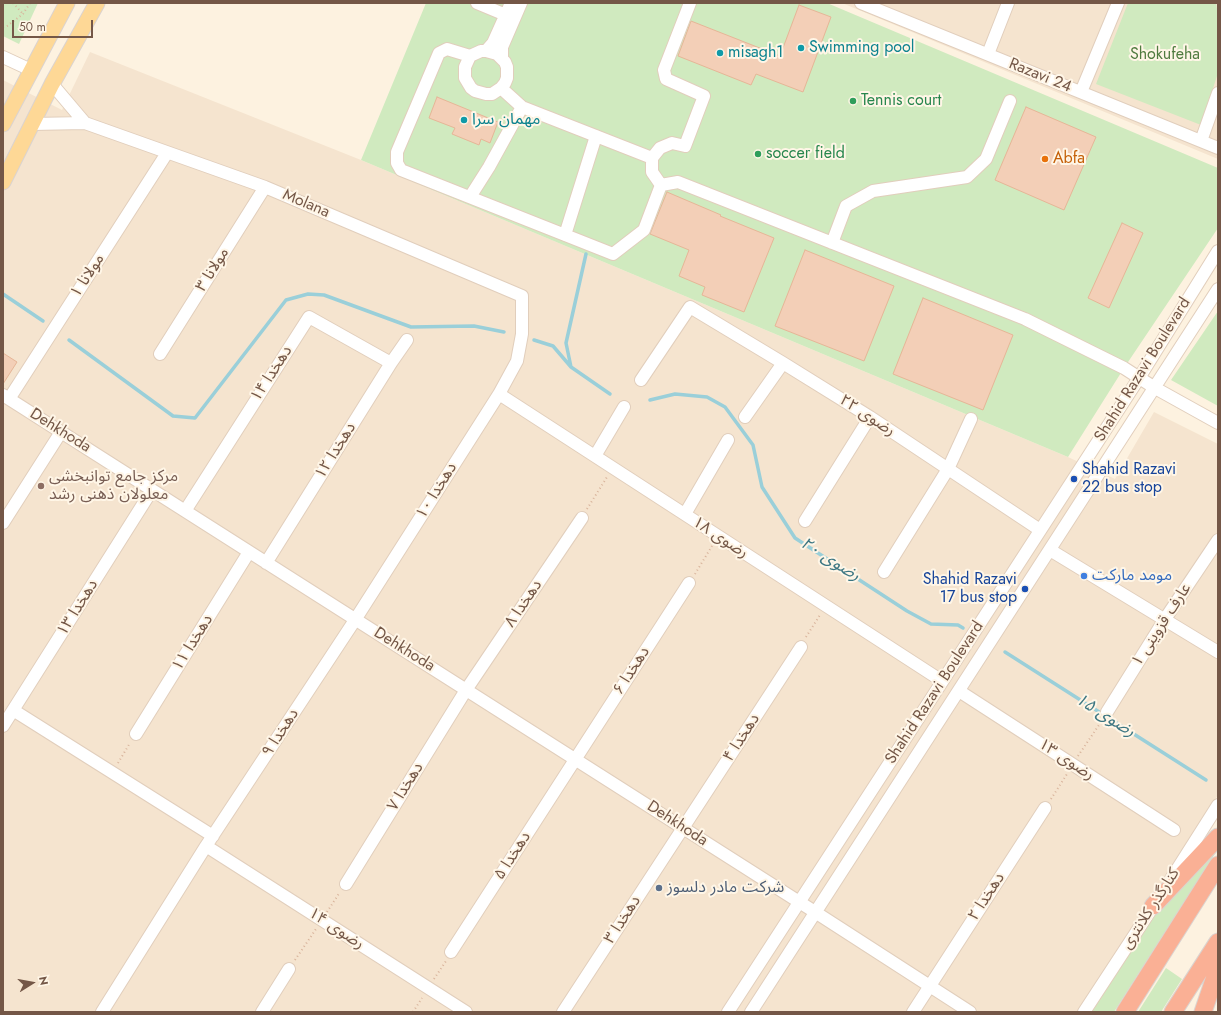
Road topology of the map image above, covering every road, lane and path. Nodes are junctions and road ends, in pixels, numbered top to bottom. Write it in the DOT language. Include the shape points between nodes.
graph roads {
  1 [pos="13,3"];
  2 [pos="28,3"];
  3 [pos="67,3"];
  4 [pos="97,3"];
  5 [pos="477,3"];
  6 [pos="511,3"];
  7 [pos="521,3"];
  8 [pos="690,3"];
  9 [pos="861,3"];
  10 [pos="1008,3"];
  11 [pos="1118,3"];
  12 [pos="892,9"];
  13 [pos="23,14"];
  14 [pos="510,17"];
  15 [pos="3,23"];
  16 [pos="7,26"];
  17 [pos="3,27"];
  18 [pos="486,50"];
  19 [pos="988,54"];
  20 [pos="470,56"];
  21 [pos="3,57"];
  22 [pos="502,57"];
  23 [pos="31,70"];
  24 [pos="52,84"];
  25 [pos="501,88"];
  26 [pos="1081,92"];
  27 [pos="1218,93"];
  28 [pos="1010,101"];
  29 [pos="522,107"];
  30 [pos="85,123"];
  31 [pos="3,124"];
  32 [pos="32,124"];
  33 [pos="596,136"];
  34 [pos="1201,141"];
  35 [pos="1218,148"];
  36 [pos="167,153"];
  37 [pos="652,158"];
  38 [pos="3,182"];
  39 [pos="662,185"];
  40 [pos="265,187"];
  41 [pos="470,197"];
  42 [pos="565,235"];
  43 [pos="832,242"];
  44 [pos="1218,251"];
  45 [pos="1218,289"];
  46 [pos="522,296"];
  47 [pos="407,340"];
  48 [pos="160,354"];
  49 [pos="391,363"];
  50 [pos="783,363"];
  51 [pos="1138,378"];
  52 [pos="641,380"];
  53 [pos="1155,388"];
  54 [pos="499,394"];
  55 [pos="6,397"];
  56 [pos="624,407"];
  57 [pos="744,417"];
  58 [pos="870,417"];
  59 [pos="971,419"];
  60 [pos="1218,423"];
  61 [pos="61,432"];
  62 [pos="728,440"];
  63 [pos="595,456"];
  64 [pos="613,468"];
  65 [pos="948,469"];
  66 [pos="152,490"];
  67 [pos="185,511"];
  68 [pos="685,514"];
  69 [pos="582,518"];
  70 [pos="804,521"];
  71 [pos="3,523"];
  72 [pos="1040,530"];
  73 [pos="718,536"];
  74 [pos="1218,540"];
  75 [pos="1050,550"];
  76 [pos="249,552"];
  77 [pos="266,563"];
  78 [pos="884,572"];
  79 [pos="689,583"];
  80 [pos="825,606"];
  81 [pos="1165,619"];
  82 [pos="355,620"];
  83 [pos="801,647"];
  84 [pos="1218,652"];
  85 [pos="942,681"];
  86 [pos="466,690"];
  87 [pos="959,691"];
  88 [pos="13,710"];
  89 [pos="1107,712"];
  90 [pos="3,726"];
  91 [pos="136,734"];
  92 [pos="575,759"];
  93 [pos="112,773"];
  94 [pos="1218,806"];
  95 [pos="1045,808"];
  96 [pos="683,828"];
  97 [pos="1174,830"];
  98 [pos="1218,837"];
  99 [pos="209,841"];
  100 [pos="1218,865"];
  101 [pos="346,884"];
  102 [pos="799,902"];
  103 [pos="1153,906"];
  104 [pos="815,912"];
  105 [pos="1218,942"];
  106 [pos="451,952"];
  107 [pos="1218,968"];
  108 [pos="289,969"];
  109 [pos="930,986"];
  110 [pos="102,1012"];
  111 [pos="262,1012"];
  112 [pos="466,1012"];
  113 [pos="563,1012"];
  114 [pos="728,1012"];
  115 [pos="751,1012"];
  116 [pos="913,1012"];
  117 [pos="970,1012"];
  118 [pos="1084,1012"];
  119 [pos="1125,1012"];
  120 [pos="1173,1012"];
  121 [pos="1203,1012"];
  1 -- 13 [label="path"];
  2 -- 13 [label="path"];
  3 -- 23 [label="main road"];
  4 -- 24 [label="main road"];
  5 -- 14 [label="street"];
  6 -- 14 [label="street"];
  7 -- 14 [label="street"];
  8 -- 37 [label="street" via="664,70 666,79 704,96 685,146 672,144 660,148"];
  9 -- 12 [label="street, Razavi 24"];
  10 -- 19 [label="street"];
  11 -- 26 [label="street"];
  12 -- 19 [label="street, Razavi 24"];
  13 -- 16 [label="path"];
  14 -- 18 [label="street" via="494,43"];
  14 -- 22 [label="street"];
  15 -- 16 [label="path"];
  16 -- 17 [label="path"];
  18 -- 20 [label="street"];
  18 -- 22 [label="street"];
  19 -- 26 [label="street, Razavi 24"];
  20 -- 25 [label="street" via="465,78 471,88 486,94 492,94"];
  20 -- 41 [label="street" via="447,49 439,53 397,152 397,162 401,170"];
  21 -- 23 [label="street"];
  22 -- 25 [label="street" via="508,73"];
  23 -- 31 [label="main road"];
  24 -- 30 [label="street"];
  24 -- 32 [label="main road"];
  25 -- 29 [label="street"];
  26 -- 34 [label="street, Razavi 24"];
  27 -- 34 [label="street"];
  28 -- 43 [label="street" via="986,159 967,177 873,191 846,206"];
  29 -- 33 [label="street"];
  29 -- 41 [label="street"];
  30 -- 32 [label="street"];
  30 -- 36 [label="street, Molana"];
  32 -- 38 [label="main road"];
  33 -- 37 [label="street"];
  33 -- 42 [label="street"];
  34 -- 35 [label="street, Razavi 24"];
  36 -- 40 [label="street, Molana"];
  36 -- 55 [label="street, مولانا ۱"];
  37 -- 39 [label="street" via="652,172"];
  39 -- 42 [label="street" via="644,230 613,254"];
  39 -- 43 [label="street" via="678,182"];
  40 -- 46 [label="street, Molana"];
  40 -- 48 [label="street, مولانا ۳"];
  41 -- 42 [label="street"];
  43 -- 51 [label="street" via="1025,319 1124,368"];
  44 -- 51 [label="street, Shahid Razavi Boulevard"];
  45 -- 53 [label="street, Shahid Razavi Boulevard"];
  46 -- 54 [label="street, دهخدا ۱۰" via="522,334 517,361"];
  47 -- 49 [label="street, دهخدا ۱۲"];
  49 -- 67 [label="street, دهخدا ۱۴" via="308,317"];
  49 -- 77 [label="street, دهخدا ۱۲"];
  50 -- 52 [label="street, رضوی ۲۲" via="690,307"];
  50 -- 57 [label="street"];
  50 -- 58 [label="street, رضوی ۲۲"];
  51 -- 53 [label="street"];
  51 -- 72 [label="street, Shahid Razavi Boulevard"];
  53 -- 60 [label="street"];
  53 -- 75 [label="street, Shahid Razavi Boulevard"];
  54 -- 63 [label="street, رضوی ۱۸"];
  54 -- 82 [label="street, دهخدا ۱۰"];
  55 -- 61 [label="street, Dehkhoda"];
  56 -- 63 [label="street"];
  58 -- 65 [label="street, رضوی ۲۲"];
  58 -- 70 [label="street"];
  59 -- 65 [label="street"];
  61 -- 66 [label="street, Dehkhoda"];
  61 -- 71 [label="street"];
  62 -- 68 [label="street"];
  63 -- 64 [label="street, رضوی ۱۸"];
  64 -- 68 [label="street, رضوی ۱۸"];
  64 -- 69 [label="path"];
  65 -- 72 [label="street, رضوی ۲۲"];
  65 -- 78 [label="street"];
  66 -- 67 [label="street, Dehkhoda"];
  66 -- 88 [label="street, دهخدا ۱۳"];
  67 -- 76 [label="street, Dehkhoda"];
  68 -- 73 [label="street, رضوی ۱۸"];
  69 -- 86 [label="street, دهخدا ۸"];
  72 -- 85 [label="street, Shahid Razavi Boulevard"];
  73 -- 79 [label="path"];
  73 -- 80 [label="street, رضوی ۱۸"];
  74 -- 81 [label="street, عارف قزوینی ۱"];
  75 -- 81 [label="street"];
  75 -- 87 [label="street, Shahid Razavi Boulevard"];
  76 -- 77 [label="street, Dehkhoda"];
  76 -- 91 [label="street, دهخدا ۱۱"];
  77 -- 82 [label="street, Dehkhoda"];
  79 -- 92 [label="street, دهخدا ۶"];
  80 -- 83 [label="path"];
  80 -- 85 [label="street, رضوی ۱۸"];
  81 -- 84 [label="street"];
  81 -- 89 [label="street, عارف قزوینی ۱"];
  82 -- 86 [label="street, Dehkhoda"];
  82 -- 99 [label="street, دهخدا ۹"];
  83 -- 96 [label="street, دهخدا ۴"];
  85 -- 102 [label="street, Shahid Razavi Boulevard"];
  86 -- 92 [label="street, Dehkhoda"];
  86 -- 101 [label="street, دهخدا ۷"];
  87 -- 97 [label="street, رضوی ۱۳"];
  87 -- 104 [label="street, Shahid Razavi Boulevard"];
  88 -- 90 [label="street, دهخدا ۱۳"];
  88 -- 93 [label="street, رضوی ۱۴"];
  91 -- 93 [label="path"];
  92 -- 96 [label="street, Dehkhoda"];
  92 -- 106 [label="street, دهخدا ۵"];
  93 -- 99 [label="street, رضوی ۱۴"];
  94 -- 103 [label="street, کنارگذر کلانتری"];
  95 -- 109 [label="street, دهخدا ۲"];
  96 -- 102 [label="street, Dehkhoda"];
  96 -- 113 [label="street, دهخدا ۳"];
  98 -- 103 [label="highway"];
  99 -- 110 [label="street, دهخدا ۹"];
  99 -- 112 [label="street, رضوی ۱۴"];
  100 -- 119 [label="highway"];
  102 -- 104 [label="street, Dehkhoda"];
  102 -- 114 [label="street, Shahid Razavi Boulevard"];
  103 -- 118 [label="street, کنارگذر کلانتری"];
  104 -- 109 [label="street, Dehkhoda"];
  104 -- 115 [label="street, Shahid Razavi Boulevard"];
  105 -- 120 [label="highway"];
  107 -- 121 [label="highway"];
  108 -- 111 [label="street"];
  109 -- 116 [label="street, دهخدا ۲"];
  109 -- 117 [label="street, Dehkhoda"];
}
